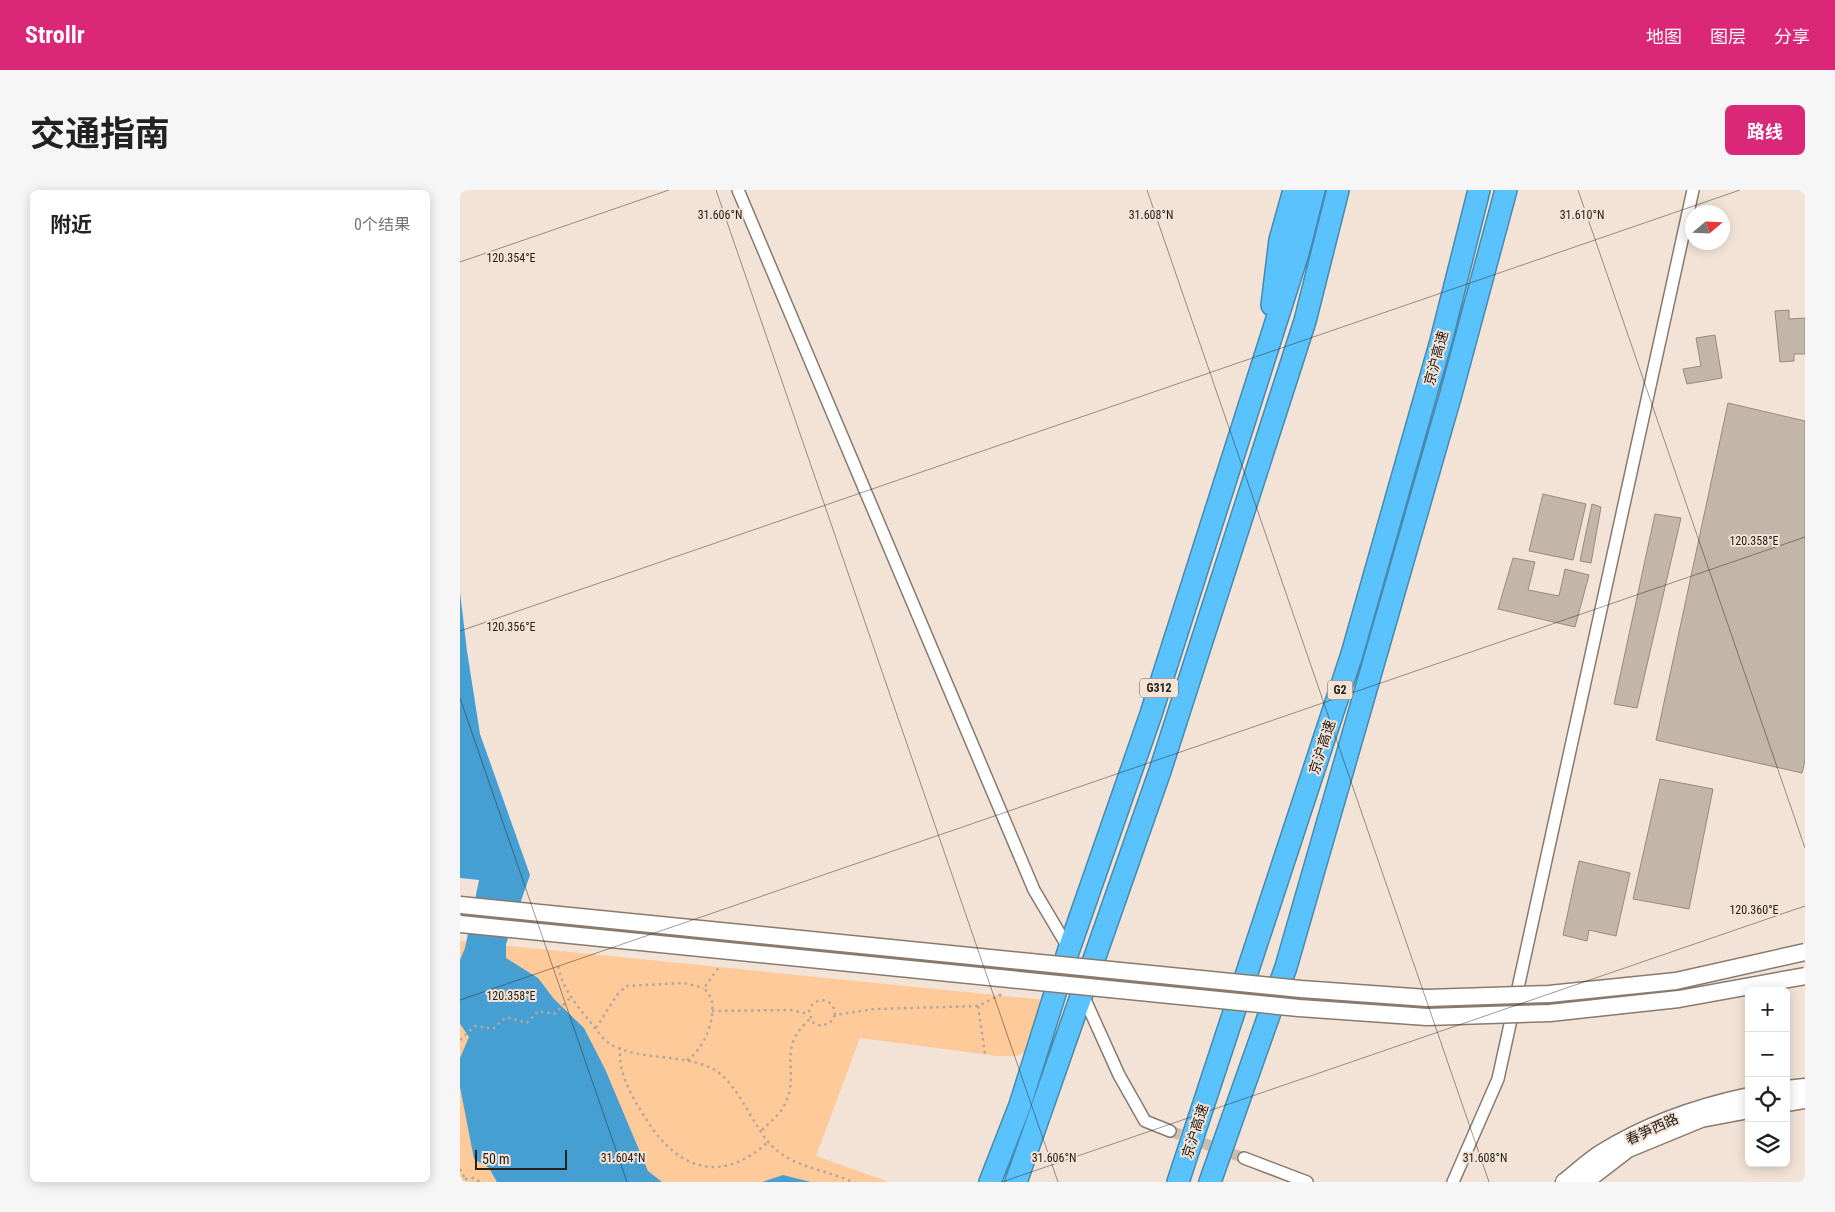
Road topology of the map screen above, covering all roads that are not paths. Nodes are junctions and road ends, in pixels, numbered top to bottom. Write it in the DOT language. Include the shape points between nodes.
graph roads {
  1 [pos="738,190"];
  2 [pos="1294,190"];
  3 [pos="1314,190"];
  4 [pos="1338,190"];
  5 [pos="1479,190"];
  6 [pos="1506,190"];
  7 [pos="1693,190"];
  8 [pos="1264,359"];
  9 [pos="460,905"];
  10 [pos="460,924"];
  11 [pos="1068,949"];
  12 [pos="1805,952"];
  13 [pos="1805,976"];
  14 [pos="1083,994"];
  15 [pos="1805,1086"];
  16 [pos="1790,1088"];
  17 [pos="1745,1097"];
  18 [pos="1805,1100"];
  19 [pos="1790,1102"];
  20 [pos="1745,1111"];
  21 [pos="1170,1131"];
  22 [pos="1244,1158"];
  23 [pos="990,1182"];
  24 [pos="1016,1182"];
  25 [pos="1178,1182"];
  26 [pos="1210,1182"];
  27 [pos="1307,1182"];
  28 [pos="1453,1182"];
  29 [pos="1564,1182"];
  30 [pos="1585,1182"];
  1 -- 11 [label="street" via="1034,890"];
  2 -- 8 [label="highway" via="1280,240"];
  3 -- 8 [label="highway, G312" via="1298,253"];
  4 -- 14 [label="highway, G312" via="1305,321 1160,771"];
  5 -- 25 [label="highway, 京沪高速 / G2" via="1441,341 1352,654"];
  6 -- 26 [label="highway, 京沪高速 / G2" via="1451,394 1286,967"];
  7 -- 28 [label="street" via="1498,1079"];
  8 -- 11 [label="highway, G312" via="1150,717"];
  9 -- 12 [label="main road, bridge" via="1301,989 1427,998 1549,994 1676,981"];
  10 -- 13 [label="main road, bridge" via="1289,1007 1427,1017 1550,1013 1679,999"];
  11 -- 14 [label="street"];
  11 -- 23 [label="highway, G312" via="1020,1105"];
  14 -- 21 [label="street" via="1119,1074 1145,1121"];
  14 -- 24 [label="highway, G312"];
  15 -- 16 [label="main road"];
  17 -- 29 [label="main road, 春笋西路" via="1660,1123 1600,1154"];
  18 -- 19 [label="main road"];
  20 -- 30 [label="main road, 春笋西路" via="1701,1119 1628,1149"];
  22 -- 27 [label="street"];
}
